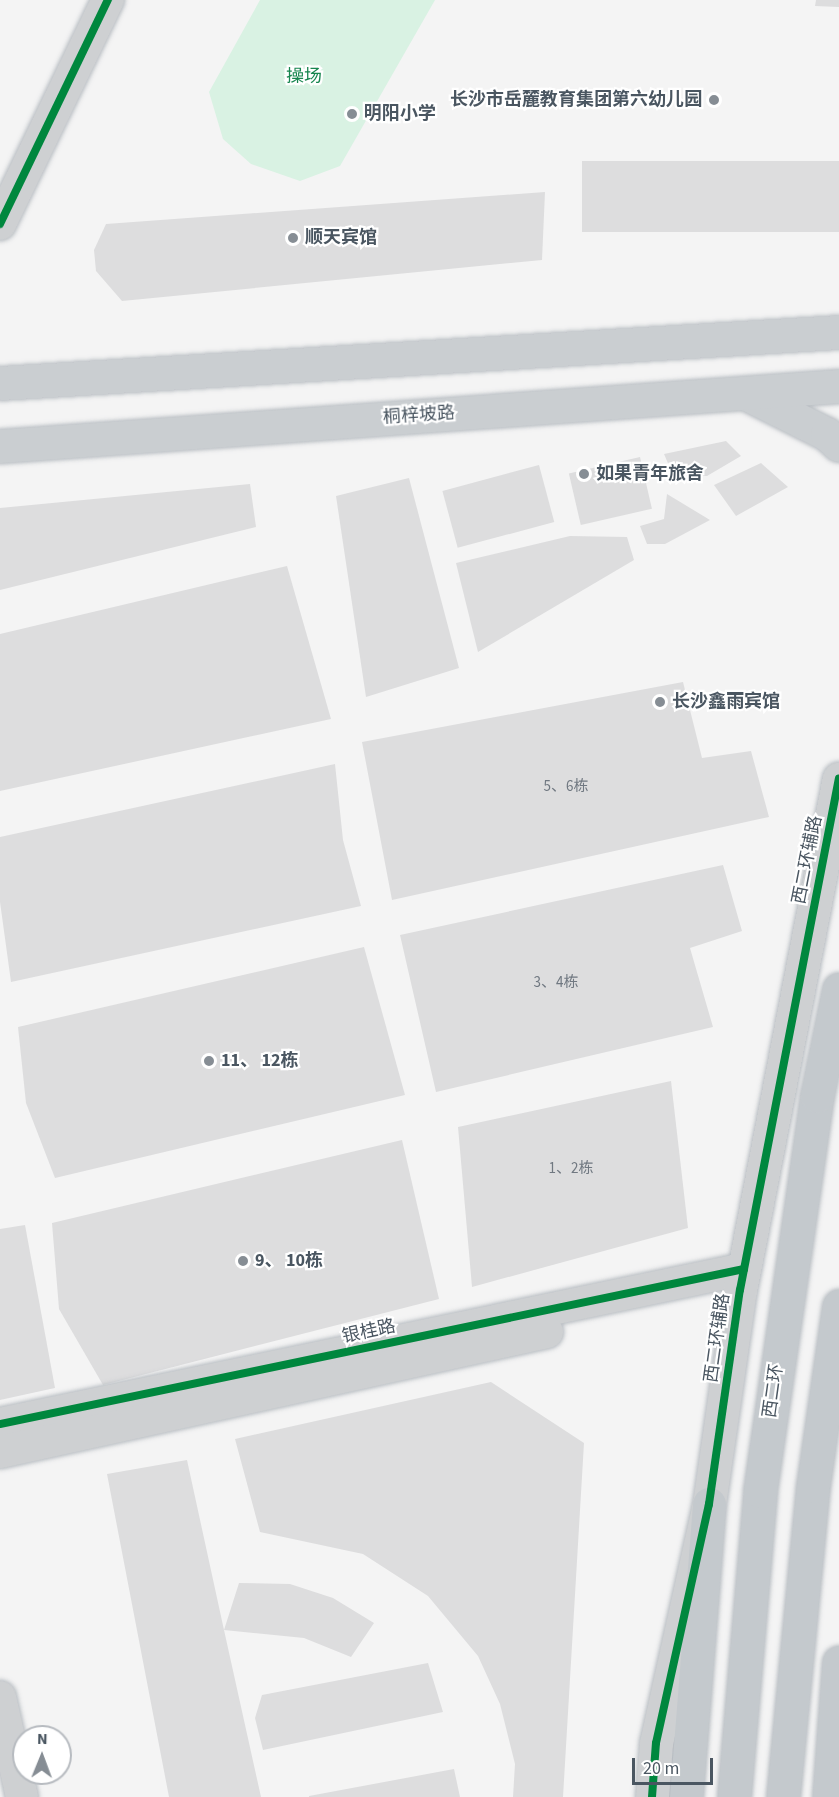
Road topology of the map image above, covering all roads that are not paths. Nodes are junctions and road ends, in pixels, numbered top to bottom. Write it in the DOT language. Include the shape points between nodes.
graph roads {
  1 [pos="108,0"];
  2 [pos="0,224"];
  3 [pos="839,332"];
  4 [pos="0,383"];
  5 [pos="839,386"];
  6 [pos="743,392"];
  7 [pos="839,445"];
  8 [pos="0,446"];
  9 [pos="839,778"];
  10 [pos="839,988"];
  11 [pos="742,1279"];
  12 [pos="839,1306"];
  13 [pos="0,1424"];
  14 [pos="0,1452"];
  15 [pos="710,1504"];
  16 [pos="839,1662"];
  17 [pos="0,1697"];
  18 [pos="22,1797"];
  19 [pos="652,1797"];
  20 [pos="686,1797"];
  21 [pos="734,1797"];
  22 [pos="783,1797"];
  23 [pos="829,1797"];
  1 -- 2 [label="street"];
  3 -- 4 [label="main road"];
  5 -- 6 [label="main road, 桐梓坡路"];
  6 -- 7 [label="main road" via="827,434"];
  6 -- 8 [label="main road, 桐梓坡路"];
  9 -- 11 [label="street, 西二环辅路"];
  10 -- 21 [label="highway, 西二环" via="817,1096 760,1491"];
  11 -- 13 [label="street, 银桂路"];
  11 -- 14 [label="street"];
  11 -- 15 [label="street, 西二环辅路"];
  12 -- 22 [label="highway" via="813,1486"];
  15 -- 19 [label="street, 西二环辅路" via="656,1743"];
  15 -- 20 [label="highway"];
  16 -- 23 [label="highway" via="829,1745"];
  17 -- 18 [label="street"];
}
